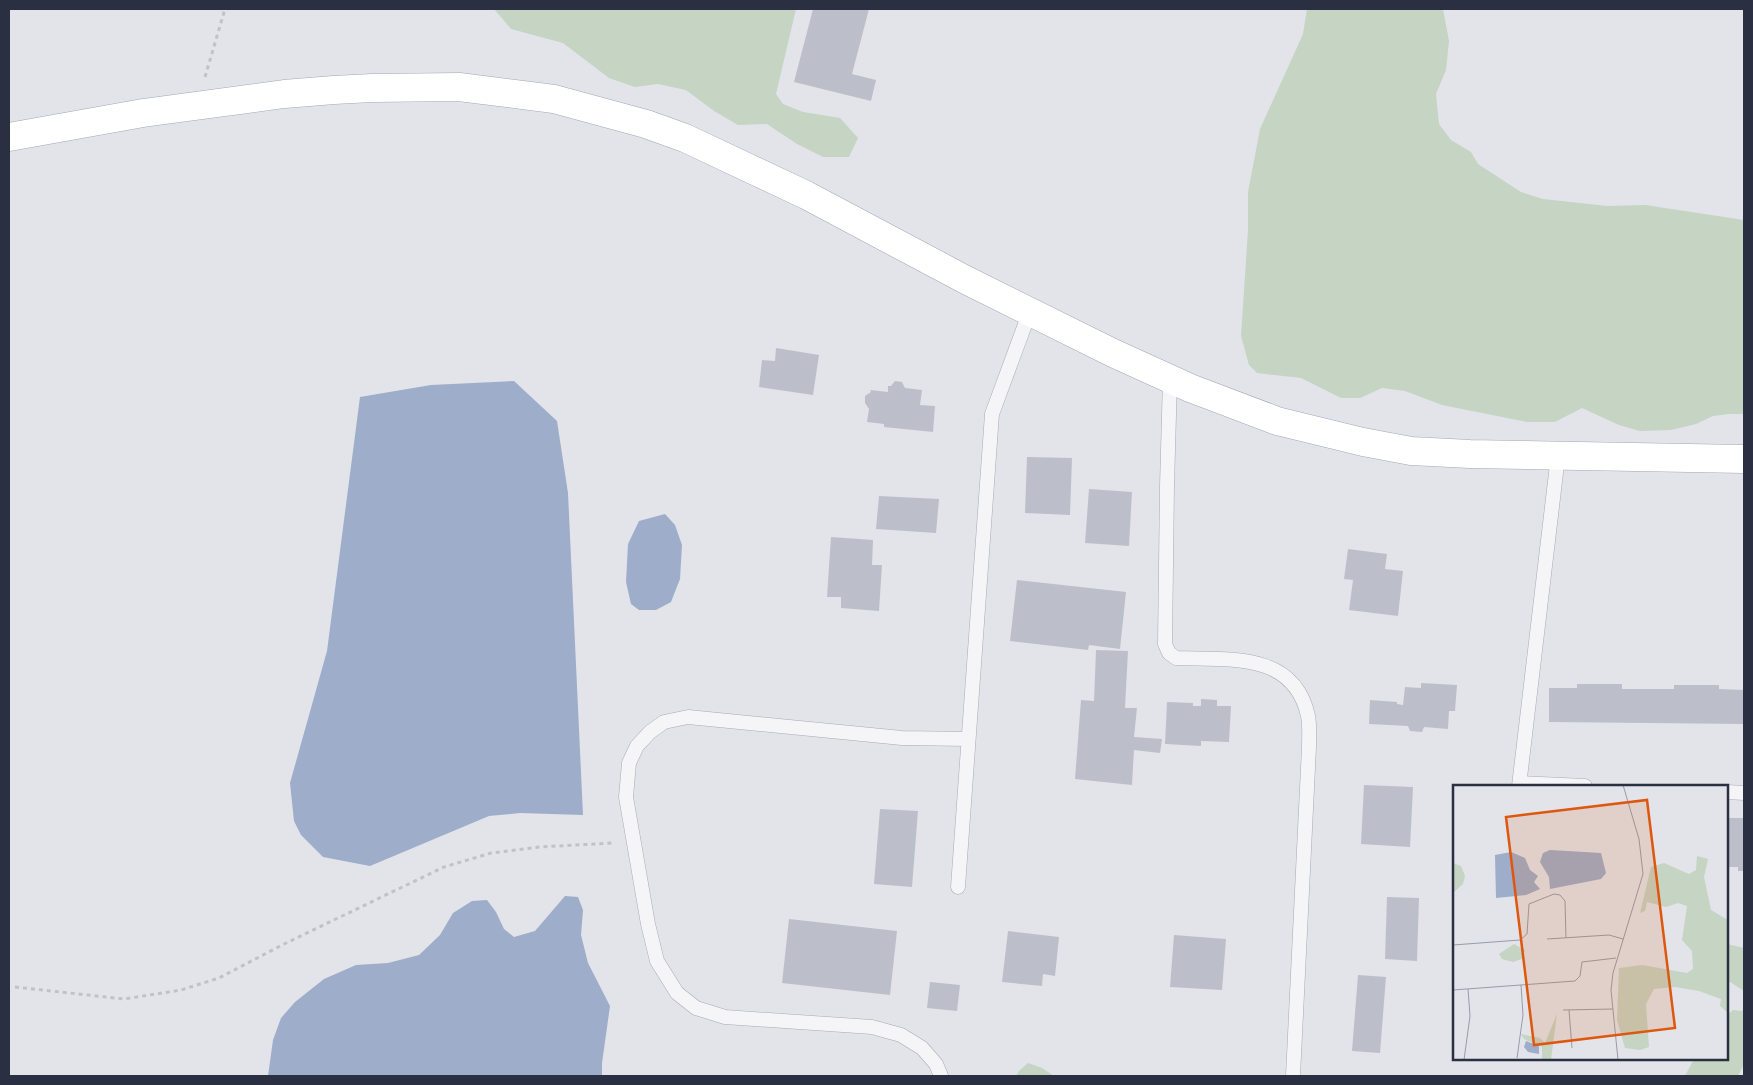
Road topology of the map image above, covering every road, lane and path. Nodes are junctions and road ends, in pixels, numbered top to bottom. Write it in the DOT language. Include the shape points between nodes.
graph roads {
  1 [pos="225,9"];
  2 [pos="196,106"];
  3 [pos="9,137"];
  4 [pos="1030,311"];
  5 [pos="1170,379"];
  6 [pos="1558,456"];
  7 [pos="1744,459"];
  8 [pos="968,739"];
  9 [pos="1520,785"];
  10 [pos="1728,792"];
  11 [pos="1744,793"];
  12 [pos="634,842"];
  13 [pos="958,887"];
  14 [pos="15,987"];
  15 [pos="941,1076"];
  16 [pos="1293,1076"];
  1 -- 2 [label="path"];
  2 -- 3 [label="main road"];
  2 -- 4 [label="main road" via="284,94 372,88 459,87 554,98 646,124 701,145 806,195"];
  4 -- 5 [label="main road"];
  4 -- 8 [label="lane" via="992,414"];
  5 -- 6 [label="main road" via="1278,421 1364,442 1411,451"];
  5 -- 16 [label="lane" via="1165,644 1176,658 1254,662 1276,670 1301,696 1308,717"];
  6 -- 7 [label="main road"];
  6 -- 9 [label="lane"];
  8 -- 12 [label="lane" via="902,738 688,717 664,722 636,746 629,763 626,797"];
  8 -- 13 [label="lane"];
  10 -- 11 [label="lane"];
  12 -- 14 [label="path" via="491,852 444,867 219,978 181,990 124,1000"];
  12 -- 15 [label="lane" via="657,961 677,993 696,1008 725,1017 872,1026 901,1035 922,1048 936,1064"];
}
